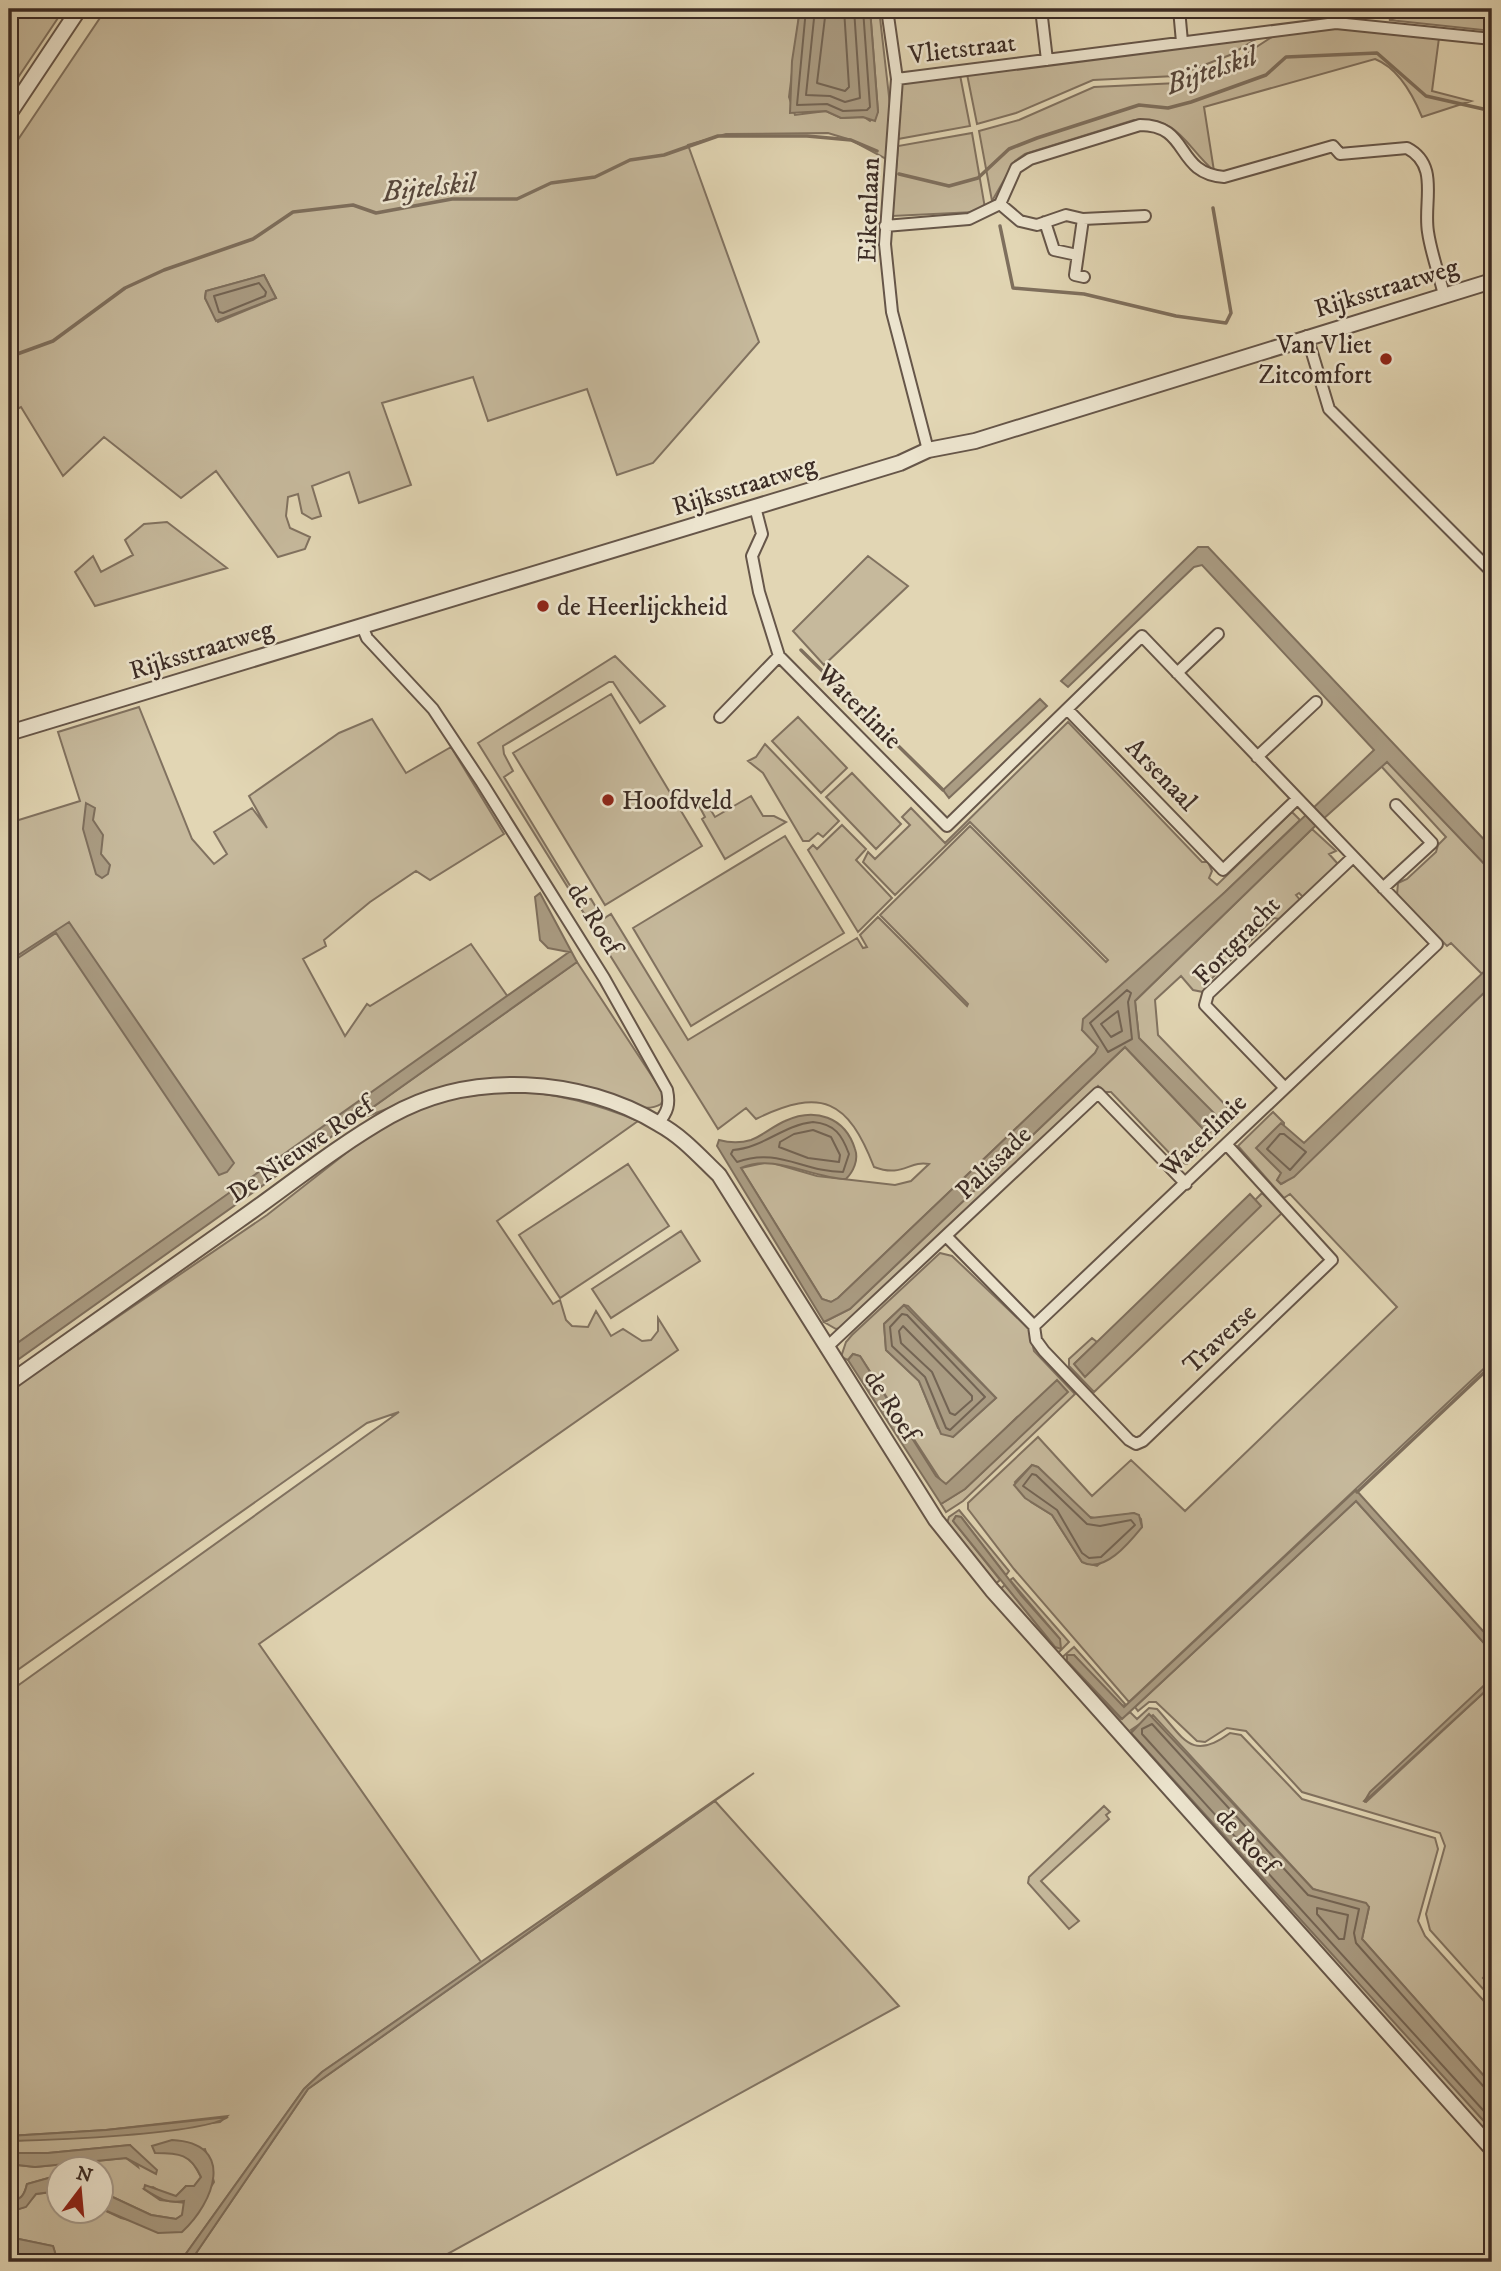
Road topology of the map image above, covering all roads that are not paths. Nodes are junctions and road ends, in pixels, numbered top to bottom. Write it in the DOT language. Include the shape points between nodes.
graph roads {
  1 [pos="79,9"];
  2 [pos="887,9"];
  3 [pos="1041,9"];
  4 [pos="1179,9"];
  5 [pos="1337,9"];
  6 [pos="1336,23"];
  7 [pos="1492,38"];
  8 [pos="1182,42"];
  9 [pos="1046,60"];
  10 [pos="897,79"];
  11 [pos="9,114"];
  12 [pos="1000,204"];
  13 [pos="1145,216"];
  14 [pos="1083,219"];
  15 [pos="1045,222"];
  16 [pos="886,226"];
  17 [pos="1077,255"];
  18 [pos="1084,277"];
  19 [pos="1492,281"];
  20 [pos="1444,295"];
  21 [pos="1307,336"];
  22 [pos="928,450"];
  23 [pos="755,507"];
  24 [pos="1492,572"];
  25 [pos="362,626"];
  26 [pos="1218,634"];
  27 [pos="779,656"];
  28 [pos="1177,673"];
  29 [pos="1316,702"];
  30 [pos="1068,709"];
  31 [pos="720,717"];
  32 [pos="9,733"];
  33 [pos="1257,757"];
  34 [pos="1301,803"];
  35 [pos="1396,805"];
  36 [pos="1353,857"];
  37 [pos="1383,888"];
  38 [pos="1285,1088"];
  39 [pos="658,1123"];
  40 [pos="1227,1145"];
  41 [pos="1186,1184"];
  42 [pos="947,1237"];
  43 [pos="1034,1326"];
  44 [pos="826,1348"];
  45 [pos="9,1383"];
  46 [pos="1492,2149"];
  1 -- 11 [label="street"];
  2 -- 10 [label="street, Eikenlaan"];
  3 -- 9 [label="street"];
  4 -- 8 [label="street"];
  5 -- 6 [label="street"];
  6 -- 7 [label="street, Vlietstraat"];
  6 -- 8 [label="street, Vlietstraat"];
  8 -- 9 [label="street, Vlietstraat"];
  9 -- 10 [label="street, Vlietstraat"];
  10 -- 16 [label="street, Eikenlaan"];
  12 -- 15 [label="street" via="1020,221"];
  12 -- 16 [label="street" via="969,219"];
  12 -- 20 [label="street" via="1016,168 1030,159 1140,125 1159,125 1174,136 1197,170 1209,176 1224,177 1333,146 1340,154 1407,148 1417,153 1424,166 1430,190 1427,229"];
  13 -- 14 [label="street"];
  14 -- 15 [label="street" via="1066,215"];
  14 -- 17 [label="street"];
  15 -- 17 [label="street" via="1054,250"];
  16 -- 22 [label="street, Eikenlaan" via="892,312"];
  17 -- 18 [label="street" via="1074,275"];
  19 -- 20 [label="street, Rijksstraatweg"];
  20 -- 21 [label="street, Rijksstraatweg"];
  21 -- 22 [label="street, Rijksstraatweg" via="975,441"];
  21 -- 24 [label="street" via="1329,409"];
  22 -- 23 [label="street, Rijksstraatweg" via="900,463"];
  23 -- 25 [label="street, Rijksstraatweg"];
  23 -- 27 [label="street, Waterlinie" via="762,534 752,556"];
  25 -- 32 [label="street, Rijksstraatweg"];
  25 -- 39 [label="street, de Roef" via="367,638 433,709 604,978 667,1090 666,1114"];
  26 -- 28 [label="street"];
  27 -- 30 [label="street, Waterlinie" via="947,826"];
  27 -- 31 [label="street, Waterlinie"];
  28 -- 30 [label="street, Waterlinie" via="1142,636"];
  28 -- 33 [label="street, Waterlinie"];
  29 -- 33 [label="street"];
  30 -- 34 [label="street, Arsenaal" via="1223,870"];
  33 -- 34 [label="street, Waterlinie"];
  34 -- 36 [label="street, Waterlinie"];
  35 -- 37 [label="street" via="1432,842"];
  36 -- 37 [label="street, Waterlinie"];
  36 -- 38 [label="street, Fortgracht" via="1208,994 1205,1005"];
  37 -- 38 [label="street, Waterlinie" via="1437,943"];
  38 -- 40 [label="street, Waterlinie"];
  39 -- 44 [label="street, de Roef" via="686,1142 719,1175"];
  39 -- 45 [label="street, De Nieuwe Roef" via="572,1091 531,1085 485,1086 436,1096 392,1115 331,1155"];
  40 -- 41 [label="street, Waterlinie"];
  40 -- 43 [label="street, Traverse" via="1332,1260 1143,1441 1129,1440 1044,1351"];
  41 -- 42 [label="street, Palissade" via="1098,1093"];
  41 -- 43 [label="street, Waterlinie"];
  42 -- 43 [label="street"];
  42 -- 44 [label="street, Palissade"];
  44 -- 46 [label="street, de Roef" via="936,1520 992,1590"];
}
